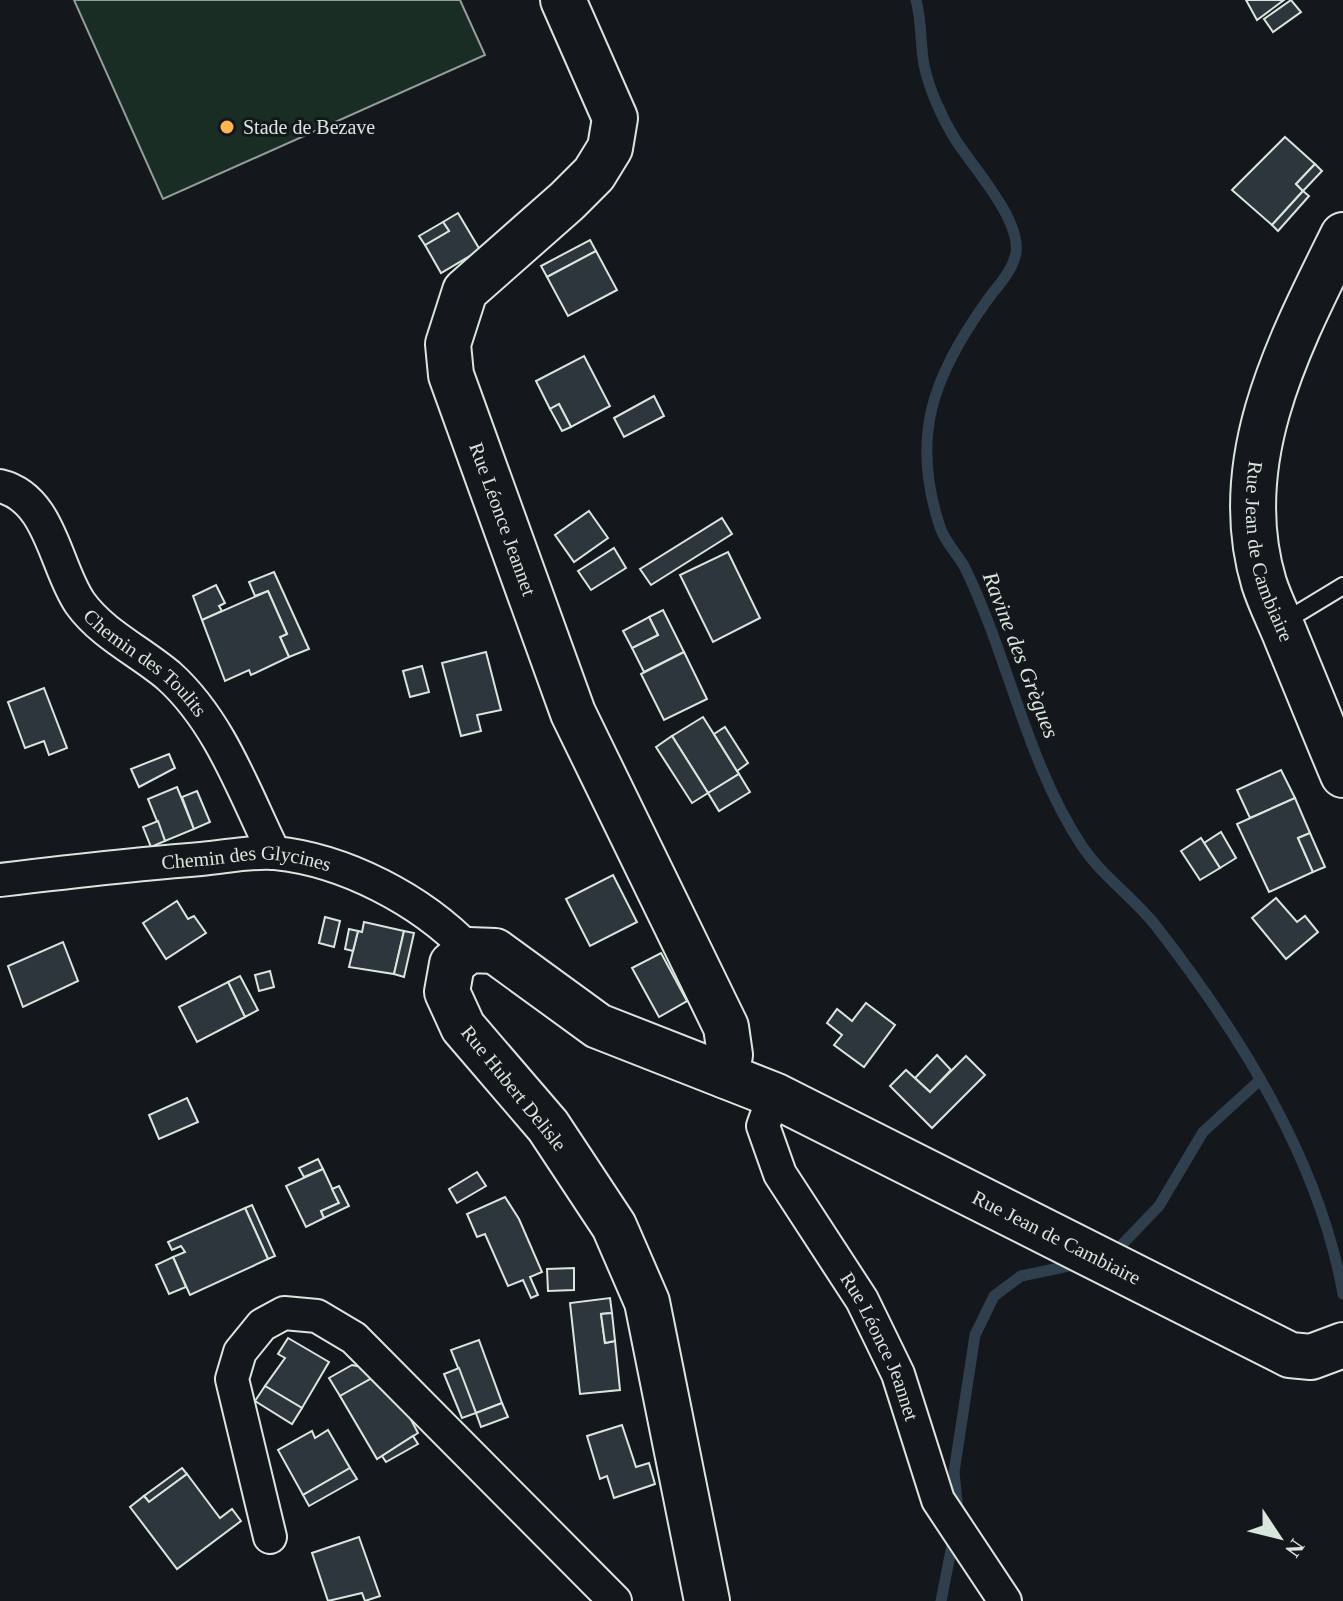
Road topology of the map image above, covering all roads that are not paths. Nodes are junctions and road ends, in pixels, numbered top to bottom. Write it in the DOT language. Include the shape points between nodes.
graph roads {
  1 [pos="563,0"];
  2 [pos="1343,235"];
  3 [pos="0,486"];
  4 [pos="1343,586"];
  5 [pos="1281,623"];
  6 [pos="1343,775"];
  7 [pos="274,853"];
  8 [pos="0,880"];
  9 [pos="469,950"];
  10 [pos="726,1076"];
  11 [pos="774,1095"];
  12 [pos="1343,1345"];
  13 [pos="270,1537"];
  14 [pos="615,1601"];
  15 [pos="707,1601"];
  16 [pos="1005,1601"];
  1 -- 10 [label="main road, Rue Léonce Jeannet" via="615,118 610,148 567,201 465,291 448,344 451,375 573,713 726,1027"];
  2 -- 5 [label="main road, Rue Jean de Cambiaire" via="1290,342 1268,404 1255,470 1254,524 1261,568"];
  3 -- 7 [label="street, Chemin des Toulits" via="27,503 44,523 82,606 197,706 220,741"];
  4 -- 5 [label="lane"];
  5 -- 6 [label="main road, Rue Jean de Cambiaire"];
  7 -- 8 [label="street, Chemin des Glycines"];
  7 -- 9 [label="street, Chemin des Glycines" via="340,869 400,897 445,925"];
  9 -- 10 [label="main road" via="495,951 598,1026"];
  9 -- 15 [label="main road, Rue Hubert Delisle" via="452,964 447,992 463,1027 548,1126 614,1226 647,1302"];
  10 -- 11 [label="main road"];
  11 -- 12 [label="main road, Rue Jean de Cambiaire" via="1290,1355 1311,1357"];
  11 -- 16 [label="street, Rue Léonce Jeannet" via="763,1126 780,1174 862,1300 898,1374 938,1500"];
  13 -- 14 [label="street" via="232,1379 240,1352 262,1325 284,1313 317,1316 354,1338"];
}
